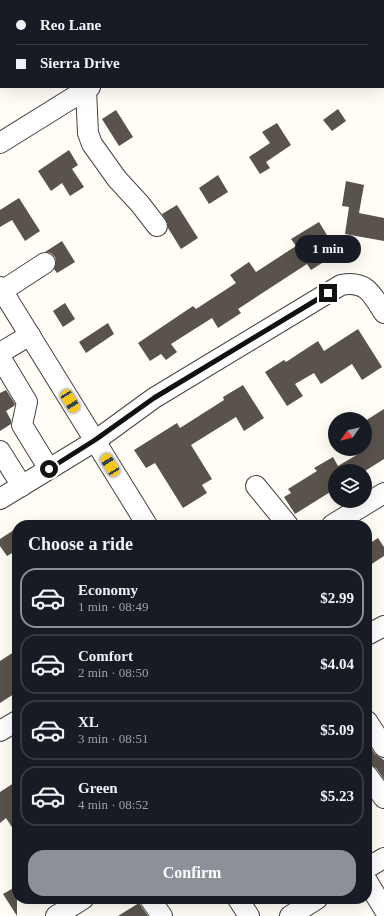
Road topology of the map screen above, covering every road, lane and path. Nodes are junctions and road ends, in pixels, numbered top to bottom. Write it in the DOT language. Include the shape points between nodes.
graph roads {
  1 [pos="88,88"];
  2 [pos="0,143"];
  3 [pos="157,226"];
  4 [pos="45,263"];
  5 [pos="1,289"];
  6 [pos="384,312"];
  7 [pos="30,335"];
  8 [pos="0,353"];
  9 [pos="3,369"];
  10 [pos="95,440"];
  11 [pos="0,451"];
  12 [pos="49,469"];
  13 [pos="22,486"];
  14 [pos="256,486"];
  15 [pos="384,493"];
  16 [pos="0,500"];
  17 [pos="144,520"];
  18 [pos="284,520"];
  19 [pos="340,520"];
  20 [pos="384,626"];
  21 [pos="372,632"];
  22 [pos="12,724"];
  23 [pos="372,729"];
  24 [pos="0,731"];
  25 [pos="384,747"];
  26 [pos="372,782"];
  27 [pos="384,798"];
  28 [pos="384,858"];
  29 [pos="372,865"];
  30 [pos="372,889"];
  31 [pos="75,904"];
  32 [pos="154,904"];
  33 [pos="241,904"];
  34 [pos="309,904"];
  35 [pos="384,909"];
  36 [pos="56,916"];
  37 [pos="162,916"];
  38 [pos="249,916"];
  39 [pos="290,916"];
  1 -- 2 [label="street"];
  1 -- 3 [label="street" via="88,133 92,144 117,179"];
  4 -- 5 [label="street"];
  5 -- 7 [label="street"];
  6 -- 10 [label="street" via="367,289 350,283 341,285 154,398"];
  7 -- 8 [label="street"];
  7 -- 10 [label="street"];
  9 -- 12 [label="street" via="27,402 22,425"];
  10 -- 12 [label="street"];
  10 -- 17 [label="street"];
  11 -- 13 [label="street"];
  12 -- 13 [label="street"];
  13 -- 16 [label="street"];
  14 -- 18 [label="street"];
  15 -- 19 [label="street"];
  20 -- 21 [label="street"];
  22 -- 24 [label="street"];
  23 -- 25 [label="street"];
  26 -- 27 [label="street"];
  28 -- 29 [label="street"];
  30 -- 35 [label="street"];
  31 -- 36 [label="street"];
  32 -- 37 [label="street"];
  33 -- 38 [label="street"];
  34 -- 39 [label="street"];
}
